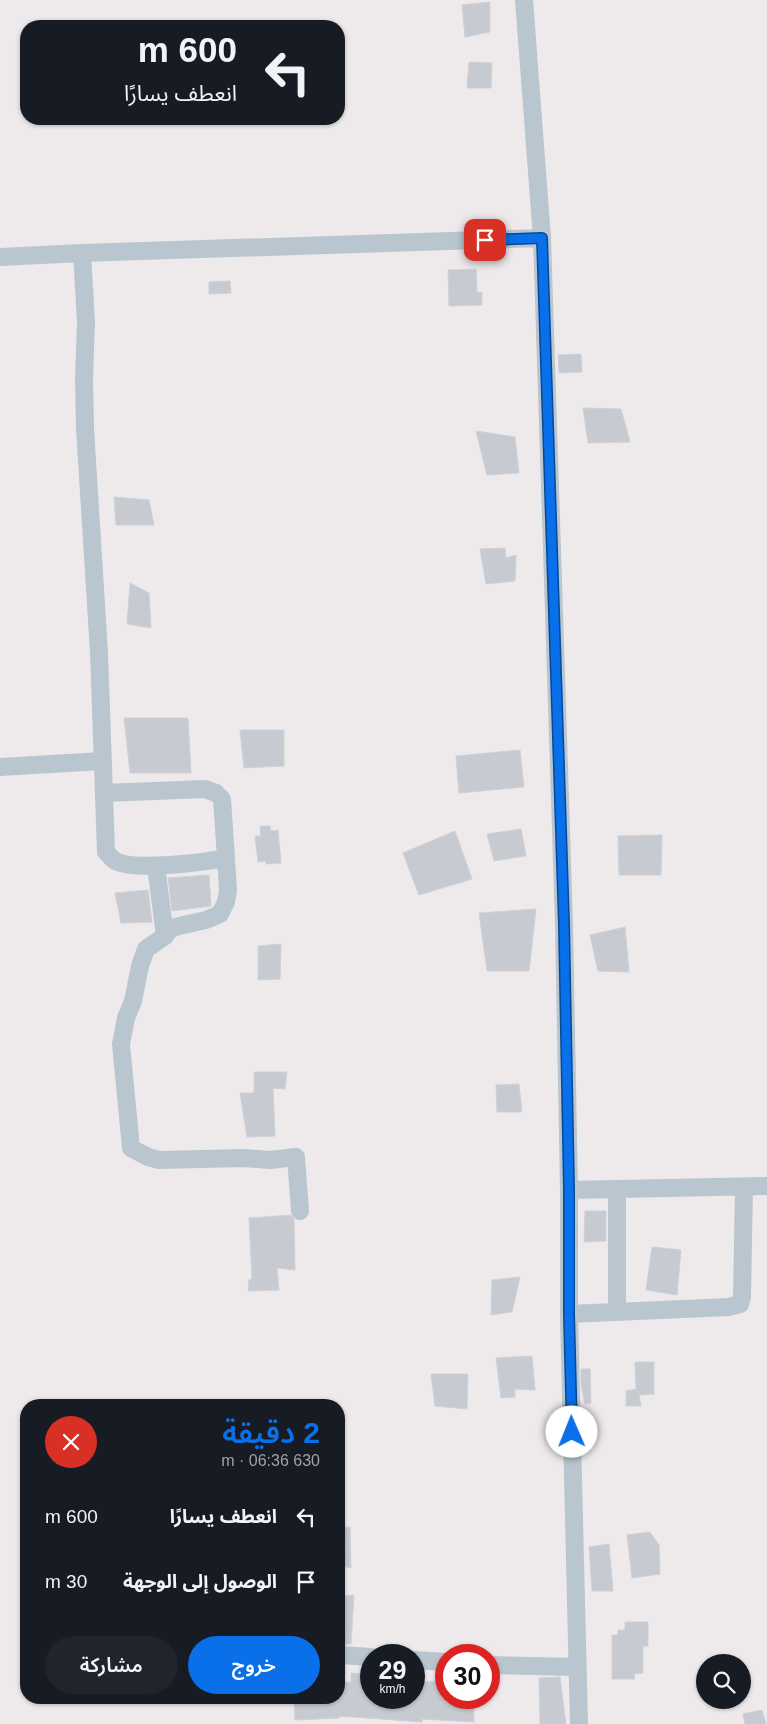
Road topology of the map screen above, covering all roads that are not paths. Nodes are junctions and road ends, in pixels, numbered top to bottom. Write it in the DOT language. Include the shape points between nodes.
graph roads {
  1 [pos="524,0"];
  2 [pos="542,238"];
  3 [pos="82,253"];
  4 [pos="0,258"];
  5 [pos="102,761"];
  6 [pos="0,767"];
  7 [pos="104,792"];
  8 [pos="226,858"];
  9 [pos="156,866"];
  10 [pos="165,936"];
  11 [pos="744,1186"];
  12 [pos="767,1186"];
  13 [pos="569,1190"];
  14 [pos="617,1190"];
  15 [pos="300,1211"];
  16 [pos="617,1311"];
  17 [pos="569,1314"];
  18 [pos="345,1656"];
  19 [pos="360,1657"];
  20 [pos="500,1665"];
  21 [pos="578,1667"];
  22 [pos="579,1724"];
  1 -- 2 [label="street"];
  2 -- 3 [label="street"];
  2 -- 13 [label="street"];
  3 -- 4 [label="street"];
  3 -- 5 [label="street" via="86,322 85,429"];
  5 -- 6 [label="street"];
  5 -- 7 [label="street"];
  7 -- 8 [label="street" via="205,789 216,793 222,800"];
  7 -- 9 [label="street" via="106,852 114,861"];
  8 -- 9 [label="street"];
  8 -- 10 [label="street" via="228,891 220,914 170,929"];
  9 -- 10 [label="street"];
  10 -- 15 [label="street" via="146,949 121,1044 131,1148 159,1160 270,1160 296,1156"];
  11 -- 12 [label="street"];
  11 -- 14 [label="street"];
  11 -- 16 [label="street" via="740,1304"];
  13 -- 14 [label="street"];
  13 -- 17 [label="street"];
  14 -- 16 [label="street"];
  16 -- 17 [label="street"];
  17 -- 21 [label="street"];
  18 -- 19 [label="street"];
  20 -- 21 [label="street"];
  21 -- 22 [label="street"];
}
